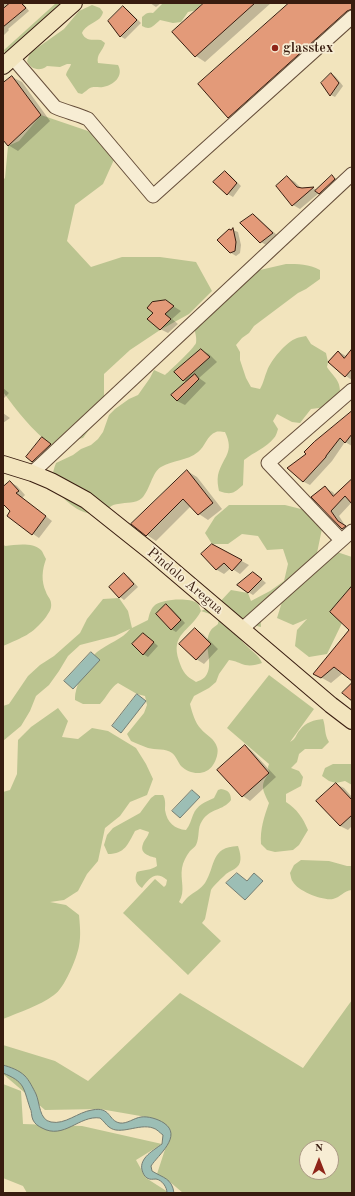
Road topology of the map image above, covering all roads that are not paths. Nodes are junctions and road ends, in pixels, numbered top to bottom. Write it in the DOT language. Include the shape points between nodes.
graph roads {
  1 [pos="74,3"];
  2 [pos="352,17"];
  3 [pos="6,63"];
  4 [pos="352,174"];
  5 [pos="352,390"];
  6 [pos="3,464"];
  7 [pos="32,473"];
  8 [pos="352,531"];
  9 [pos="342,540"];
  10 [pos="242,629"];
  11 [pos="352,721"];
  1 -- 3 [label="main road"];
  2 -- 3 [label="street" via="153,196 88,119 55,107"];
  4 -- 7 [label="street"];
  5 -- 9 [label="street" via="268,463"];
  6 -- 7 [label="main road, Pindolo Aregua"];
  7 -- 10 [label="main road, Pindolo Aregua" via="86,500"];
  8 -- 9 [label="street"];
  9 -- 10 [label="street"];
  10 -- 11 [label="main road, Pindolo Aregua"];
}
